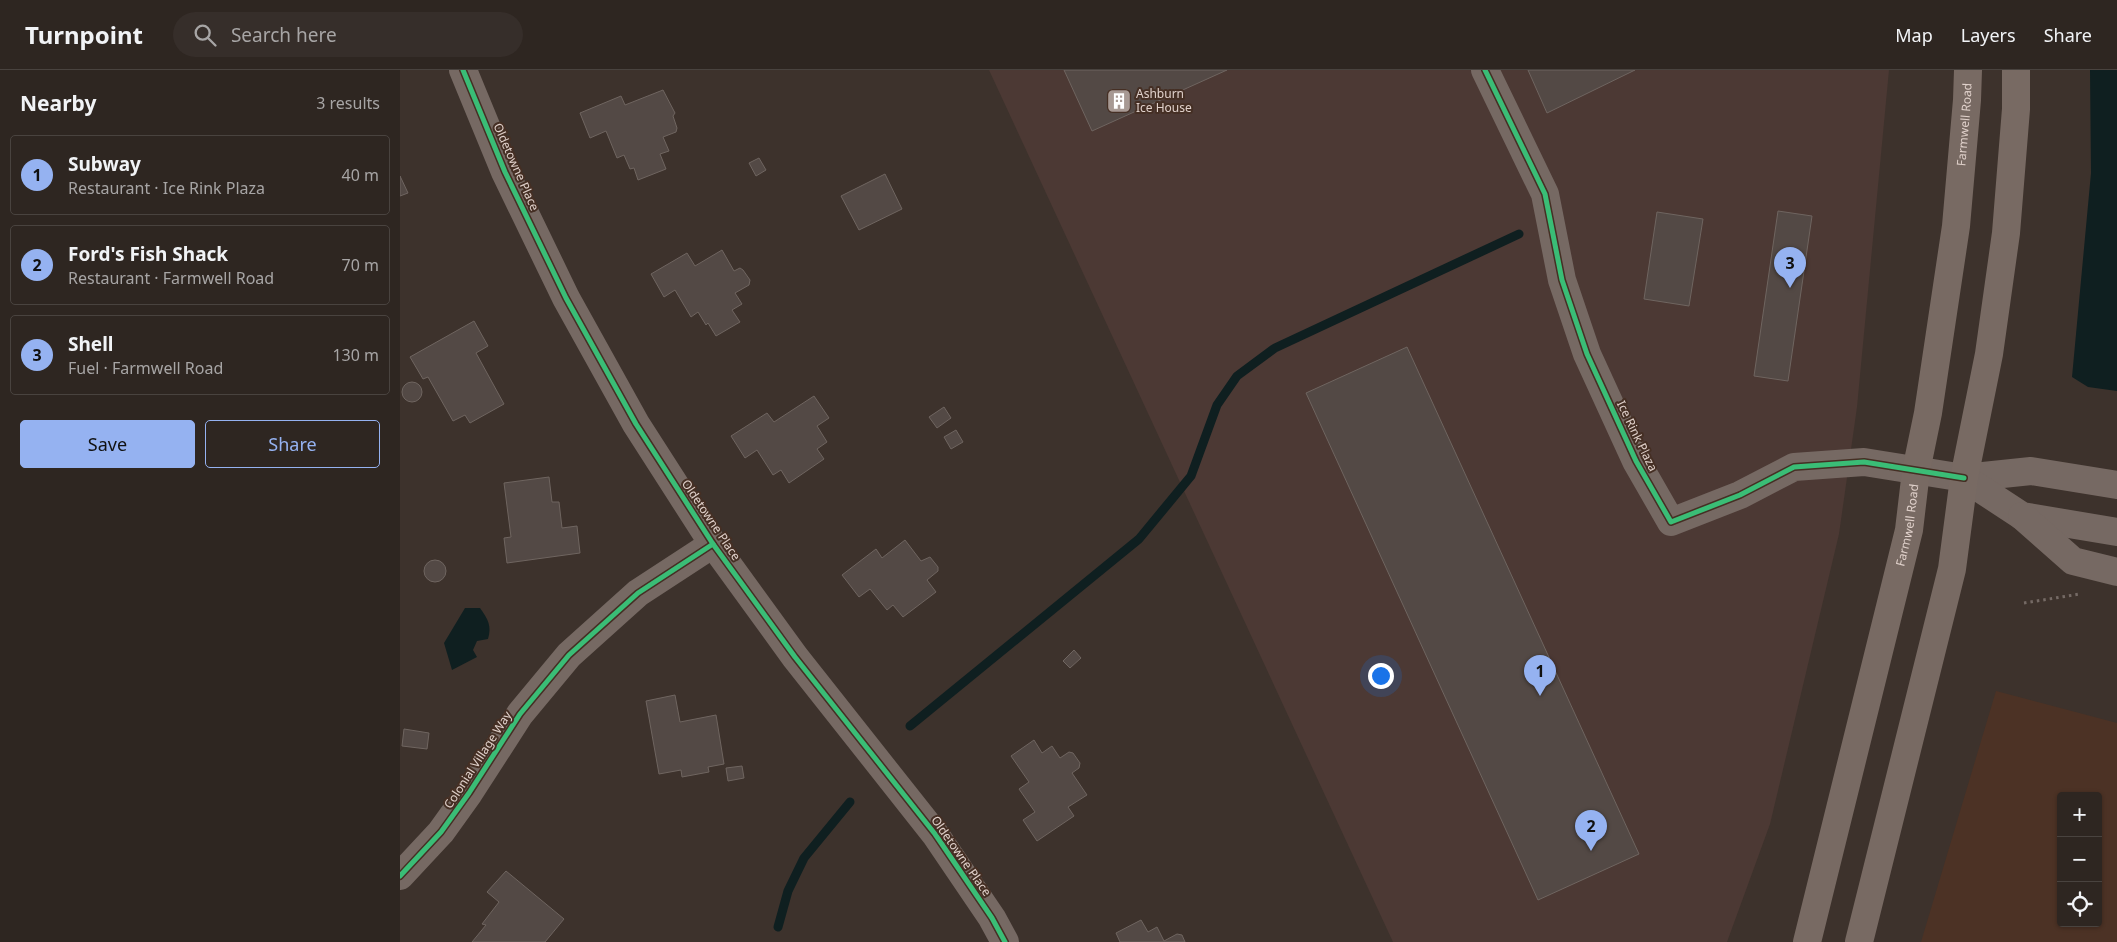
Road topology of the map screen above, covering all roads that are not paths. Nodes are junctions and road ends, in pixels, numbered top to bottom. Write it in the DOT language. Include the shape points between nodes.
graph roads {
  1 [pos="463,70"];
  2 [pos="1485,70"];
  3 [pos="1968,70"];
  4 [pos="2016,70"];
  5 [pos="1916,471"];
  6 [pos="1964,478"];
  7 [pos="2117,485"];
  8 [pos="2022,516"];
  9 [pos="2117,532"];
  10 [pos="713,544"];
  11 [pos="2117,572"];
  12 [pos="400,876"];
  13 [pos="1005,942"];
  14 [pos="1807,942"];
  15 [pos="1859,942"];
  1 -- 10 [label="street, Oldetowne Place" via="505,172 566,298 636,424"];
  2 -- 5 [label="street, Ice Rink Plaza" via="1545,194 1562,280 1587,354 1636,461 1671,522 1740,495 1794,467 1864,462"];
  3 -- 5 [label="main road, Farmwell Road" via="1956,226"];
  4 -- 6 [label="main road" via="2006,233 1989,354"];
  5 -- 6 [label="street, Ice Rink Plaza"];
  5 -- 14 [label="main road, Farmwell Road" via="1909,530"];
  6 -- 7 [label="street" via="2031,471"];
  6 -- 8 [label="street"];
  6 -- 15 [label="main road" via="1952,569"];
  8 -- 9 [label="street"];
  8 -- 11 [label="street" via="2073,561"];
  10 -- 12 [label="street, Colonial Village Way" via="638,593 569,655 520,714 440,832"];
  10 -- 13 [label="street, Oldetowne Place" via="796,657 935,834"];
}
